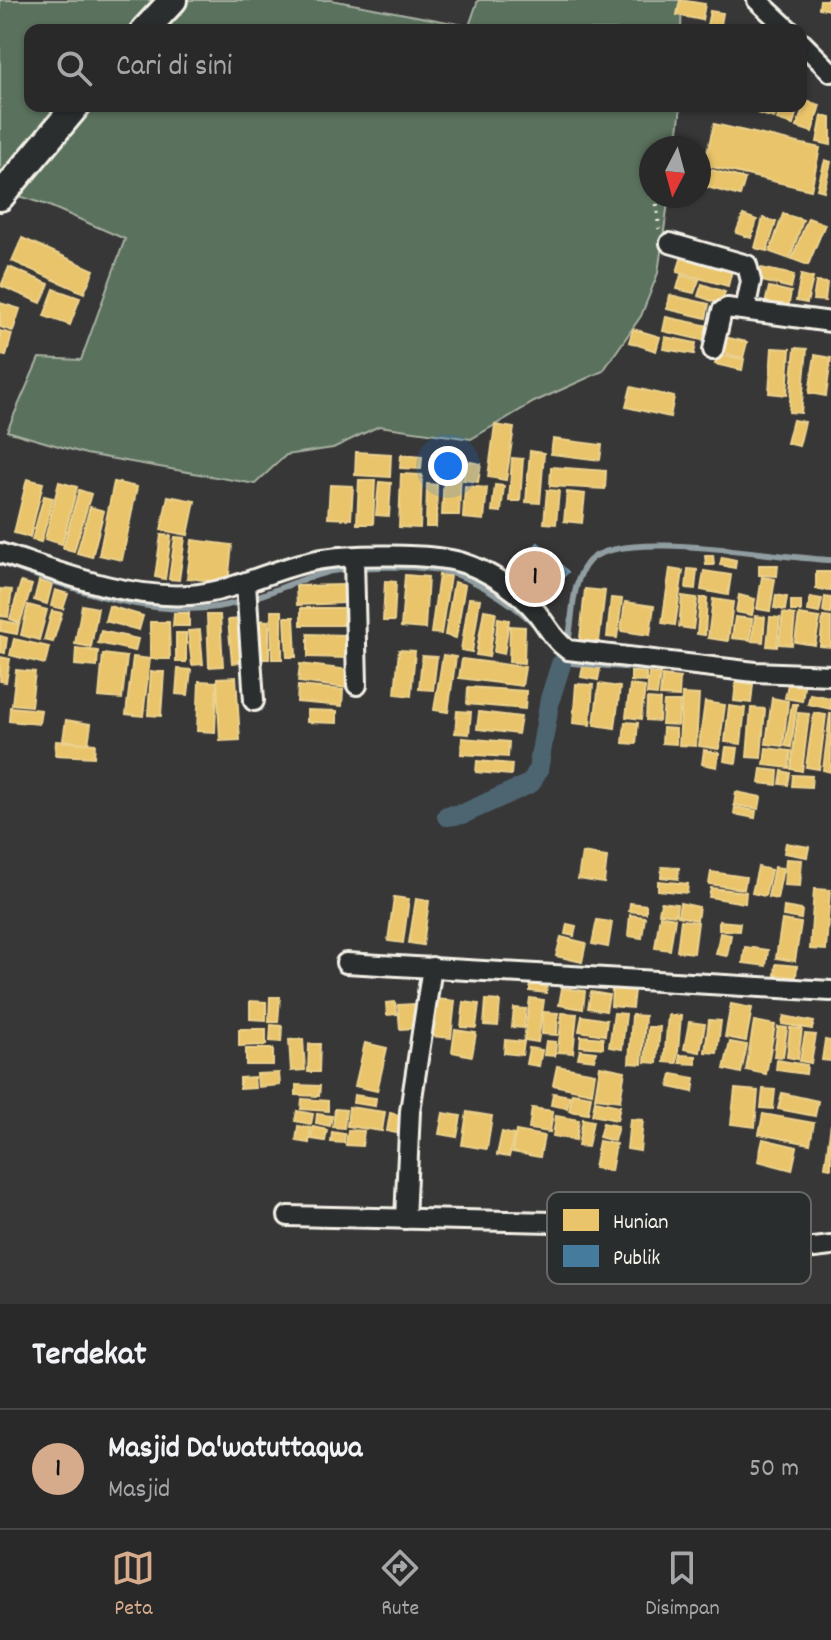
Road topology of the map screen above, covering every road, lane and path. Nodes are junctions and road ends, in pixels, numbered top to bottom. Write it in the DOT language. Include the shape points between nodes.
graph roads {
  1 [pos="173,0"];
  2 [pos="757,0"];
  3 [pos="151,24"];
  4 [pos="783,24"];
  5 [pos="807,48"];
  6 [pos="831,72"];
  7 [pos="71,112"];
  8 [pos="0,197"];
  9 [pos="657,208"];
  10 [pos="670,243"];
  11 [pos="745,310"];
  12 [pos="831,322"];
  13 [pos="713,350"];
  14 [pos="0,553"];
  15 [pos="354,558"];
  16 [pos="246,584"];
  17 [pos="831,675"];
  18 [pos="357,685"];
  19 [pos="254,701"];
  20 [pos="346,963"];
  21 [pos="432,967"];
  22 [pos="831,991"];
  23 [pos="288,1216"];
  24 [pos="405,1219"];
  25 [pos="547,1222"];
  26 [pos="831,1246"];
  27 [pos="811,1248"];
  1 -- 3 [label="main road"];
  2 -- 4 [label="street"];
  5 -- 6 [label="street"];
  7 -- 8 [label="main road"];
  9 -- 10 [label="path" via="658,226"];
  10 -- 11 [label="street" via="747,265 751,281"];
  11 -- 12 [label="street"];
  11 -- 13 [label="street" via="722,311"];
  14 -- 16 [label="street" via="154,594 189,595"];
  15 -- 16 [label="street" via="318,560"];
  15 -- 17 [label="street" via="462,562 521,596 555,640 583,654"];
  15 -- 18 [label="street"];
  16 -- 19 [label="street"];
  20 -- 21 [label="street"];
  21 -- 22 [label="street"];
  21 -- 24 [label="street" via="410,1111"];
  23 -- 24 [label="street"];
  24 -- 25 [label="street"];
  26 -- 27 [label="street"];
}
